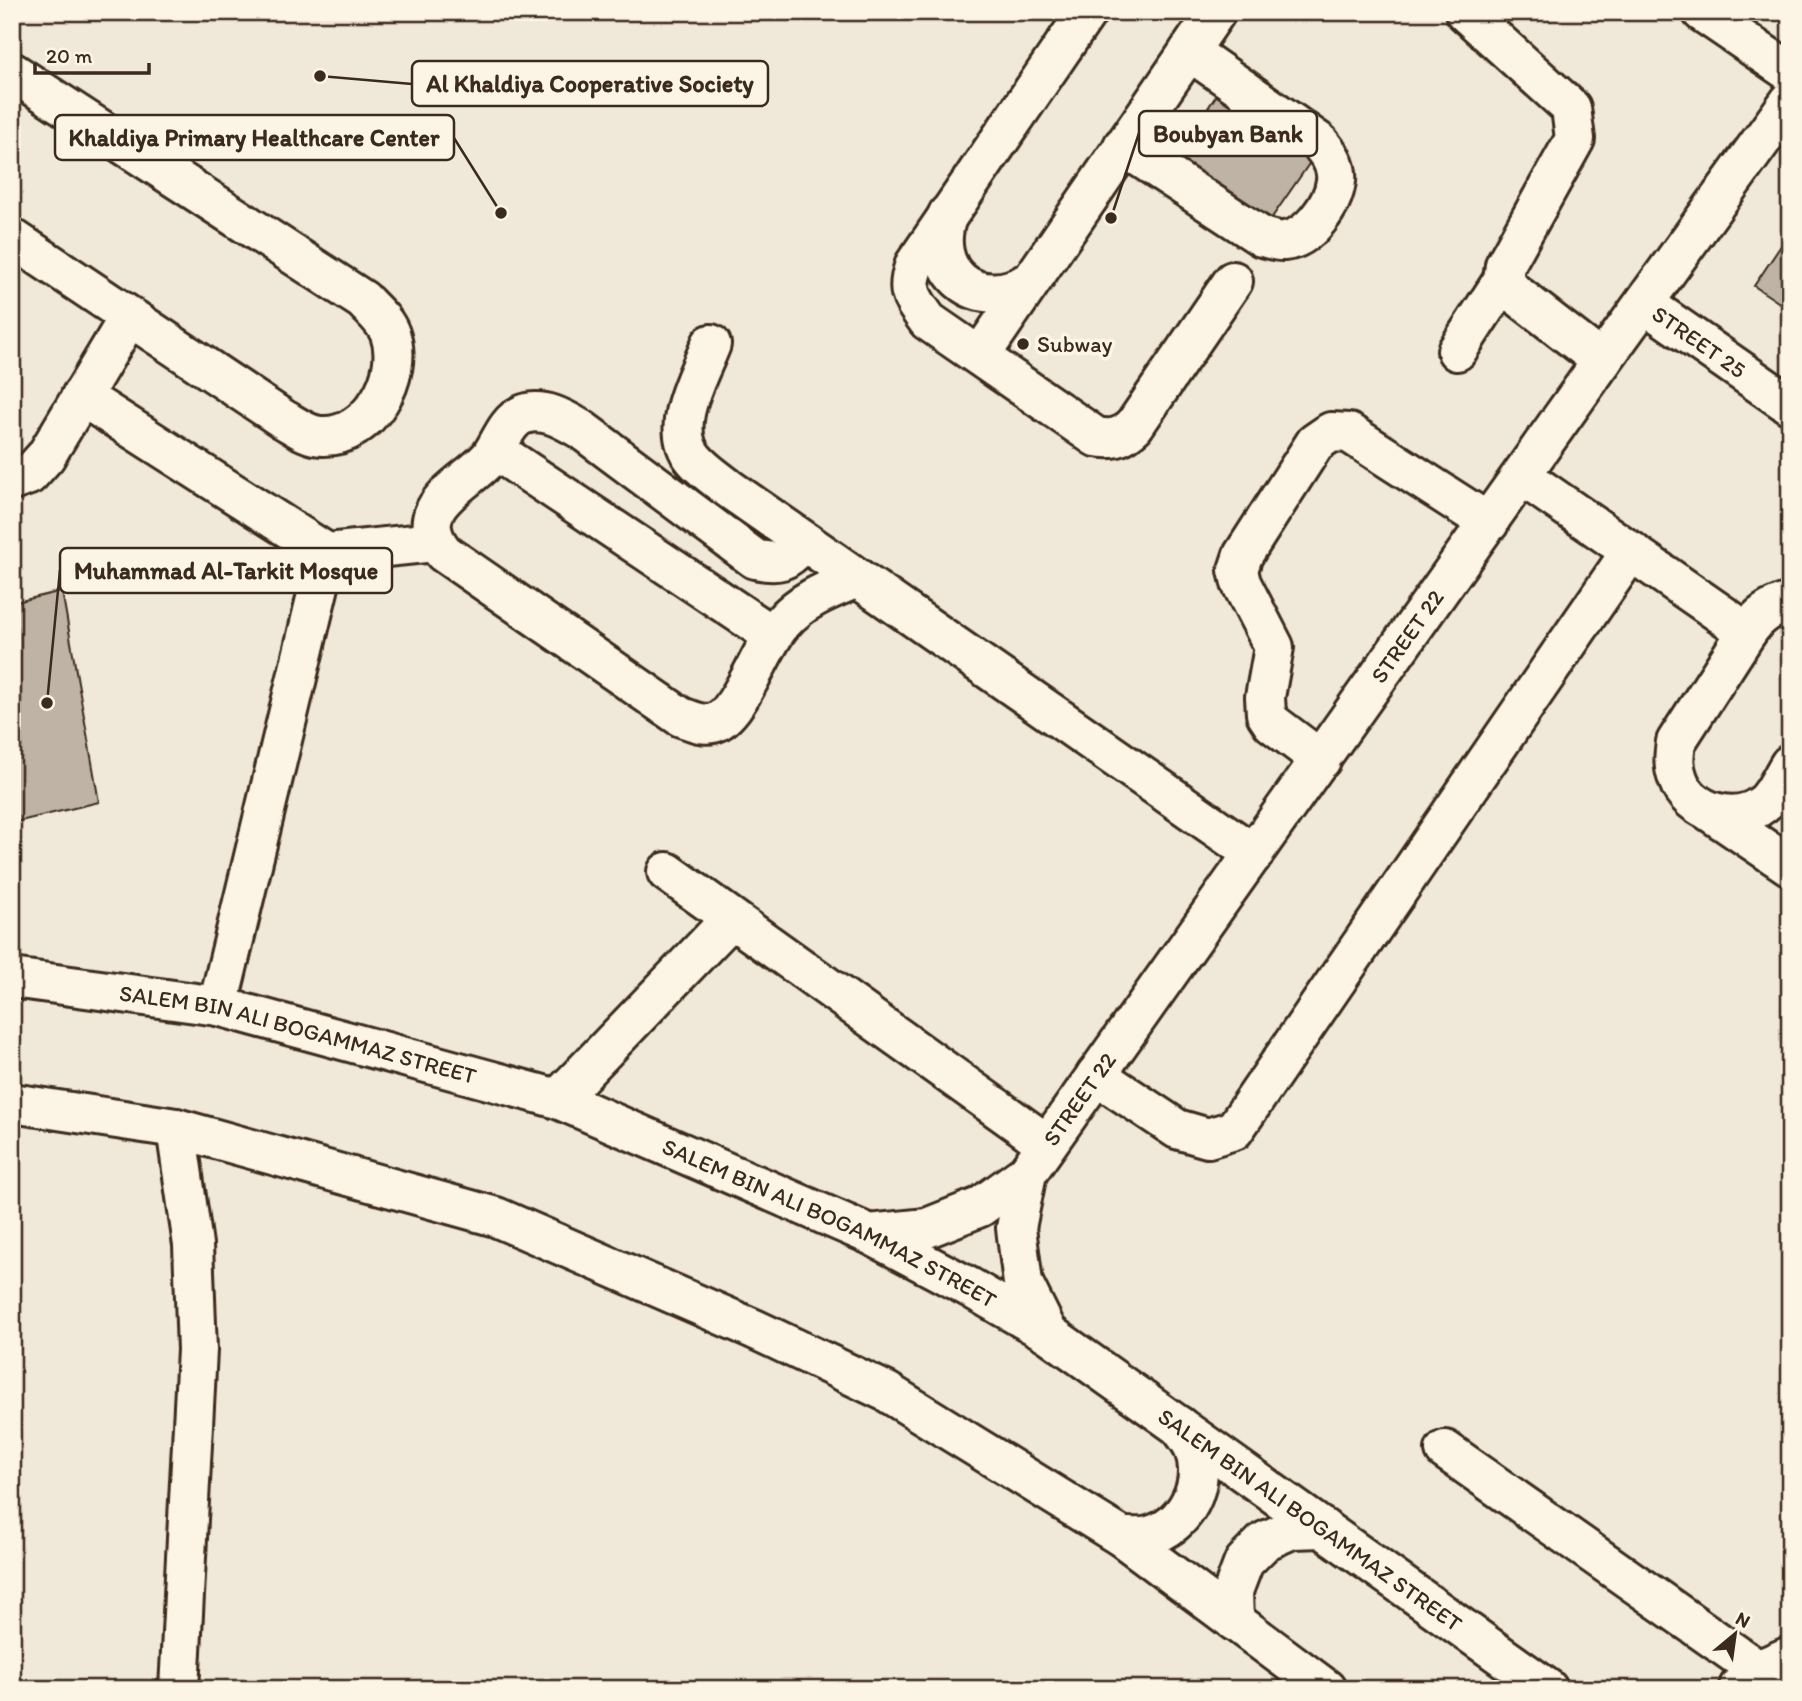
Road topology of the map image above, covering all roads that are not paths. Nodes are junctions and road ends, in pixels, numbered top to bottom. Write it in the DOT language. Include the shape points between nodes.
graph roads {
  1 [pos="1087,12"];
  2 [pos="1216,12"];
  3 [pos="1465,12"];
  4 [pos="1702,12"];
  5 [pos="1189,51"];
  6 [pos="12,72"];
  7 [pos="1790,72"];
  8 [pos="1790,101"];
  9 [pos="1123,146"];
  10 [pos="948,214"];
  11 [pos="12,238"];
  12 [pos="1503,280"];
  13 [pos="1030,281"];
  14 [pos="1233,281"];
  15 [pos="1645,304"];
  16 [pos="129,317"];
  17 [pos="711,344"];
  18 [pos="1457,351"];
  19 [pos="980,356"];
  20 [pos="1602,361"];
  21 [pos="81,396"];
  22 [pos="1790,405"];
  23 [pos="495,450"];
  24 [pos="1522,476"];
  25 [pos="12,481"];
  26 [pos="1489,523"];
  27 [pos="435,542"];
  28 [pos="805,542"];
  29 [pos="1631,551"];
  30 [pos="327,553"];
  31 [pos="857,578"];
  32 [pos="1790,602"];
  33 [pos="1747,632"];
  34 [pos="772,635"];
  35 [pos="1321,760"];
  36 [pos="1786,778"];
  37 [pos="1707,810"];
  38 [pos="1254,854"];
  39 [pos="1790,866"];
  40 [pos="667,872"];
  41 [pos="732,919"];
  42 [pos="12,978"];
  43 [pos="218,1006"];
  44 [pos="1096,1075"];
  45 [pos="558,1099"];
  46 [pos="12,1103"];
  47 [pos="176,1128"];
  48 [pos="1037,1158"];
  49 [pos="869,1234"];
  50 [pos="1048,1333"];
  51 [pos="1179,1426"];
  52 [pos="1445,1450"];
  53 [pos="1323,1528"];
  54 [pos="1122,1537"];
  55 [pos="1234,1621"];
  56 [pos="1762,1672"];
  57 [pos="179,1689"];
  58 [pos="1326,1689"];
  59 [pos="1548,1689"];
  1 -- 10 [label="main road"];
  2 -- 5 [label="main road"];
  3 -- 12 [label="main road" via="1571,108 1575,139 1505,265"];
  4 -- 7 [label="main road"];
  5 -- 9 [label="main road"];
  5 -- 9 [label="main road" via="1319,142 1332,156 1336,180 1327,206 1296,238 1282,242 1262,237"];
  6 -- 16 [label="main road" via="363,300 390,335 394,363 385,391 369,415 340,434 310,434"];
  8 -- 15 [label="main road, STREET 22"];
  9 -- 13 [label="main road"];
  10 -- 13 [label="main road" via="942,246 955,277 968,287 1000,294"];
  10 -- 19 [label="main road" via="915,264 910,295 928,321"];
  11 -- 16 [label="main road"];
  12 -- 18 [label="main road"];
  12 -- 20 [label="main road"];
  13 -- 19 [label="main road"];
  14 -- 19 [label="main road" via="1134,426 1111,440 1096,436"];
  15 -- 20 [label="main road, STREET 22"];
  15 -- 22 [label="main road, STREET 25"];
  16 -- 21 [label="main road"];
  17 -- 28 [label="main road" via="686,408 685,442 693,458 728,488"];
  20 -- 24 [label="main road, STREET 22"];
  21 -- 25 [label="main road" via="37,467"];
  21 -- 30 [label="main road"];
  23 -- 27 [label="main road" via="436,508"];
  23 -- 28 [label="main road" via="512,422 540,412 582,430 755,559 784,561"];
  23 -- 34 [label="main road"];
  24 -- 26 [label="main road, STREET 22"];
  24 -- 29 [label="main road"];
  26 -- 35 [label="main road, STREET 22"];
  26 -- 35 [label="main road" via="1349,433 1331,432 1315,443 1243,555 1238,570 1274,647 1266,714"];
  27 -- 30 [label="main road"];
  27 -- 34 [label="main road" via="444,553 681,717 701,724 729,714"];
  28 -- 31 [label="main road"];
  29 -- 33 [label="main road"];
  29 -- 44 [label="main road" via="1234,1130 1208,1138 1177,1129"];
  30 -- 43 [label="main road"];
  31 -- 34 [label="main road" via="814,596"];
  31 -- 38 [label="main road"];
  32 -- 33 [label="main road" via="1772,607"];
  33 -- 37 [label="main road" via="1676,742 1673,763 1678,782 1690,799"];
  35 -- 38 [label="main road, STREET 22"];
  36 -- 37 [label="main road" via="1765,804 1746,813 1726,815"];
  37 -- 39 [label="main road"];
  38 -- 44 [label="main road, STREET 22"];
  40 -- 41 [label="main road"];
  41 -- 45 [label="main road"];
  41 -- 48 [label="main road"];
  42 -- 43 [label="main road, SALEM BIN ALI BOGAMMAZ STREET"];
  43 -- 45 [label="main road, SALEM BIN ALI BOGAMMAZ STREET"];
  44 -- 48 [label="main road, STREET 22"];
  45 -- 49 [label="main road, SALEM BIN ALI BOGAMMAZ STREET"];
  46 -- 47 [label="main road"];
  47 -- 54 [label="main road" via="496,1217 742,1323 887,1392"];
  47 -- 57 [label="main road" via="192,1245 197,1350"];
  48 -- 49 [label="main road, STREET 22" via="980,1207 927,1228"];
  48 -- 50 [label="main road, STREET 22" via="1016,1228 1023,1283"];
  49 -- 50 [label="main road, SALEM BIN ALI BOGAMMAZ STREET"];
  50 -- 51 [label="main road, SALEM BIN ALI BOGAMMAZ STREET"];
  51 -- 53 [label="main road, SALEM BIN ALI BOGAMMAZ STREET"];
  51 -- 54 [label="main road" via="1194,1449 1198,1476 1191,1503 1174,1524 1149,1536"];
  52 -- 56 [label="main road"];
  53 -- 55 [label="main road" via="1292,1529 1265,1541 1244,1562 1233,1591"];
  53 -- 59 [label="main road, SALEM BIN ALI BOGAMMAZ STREET"];
  54 -- 55 [label="main road"];
  55 -- 58 [label="main road"];
}
